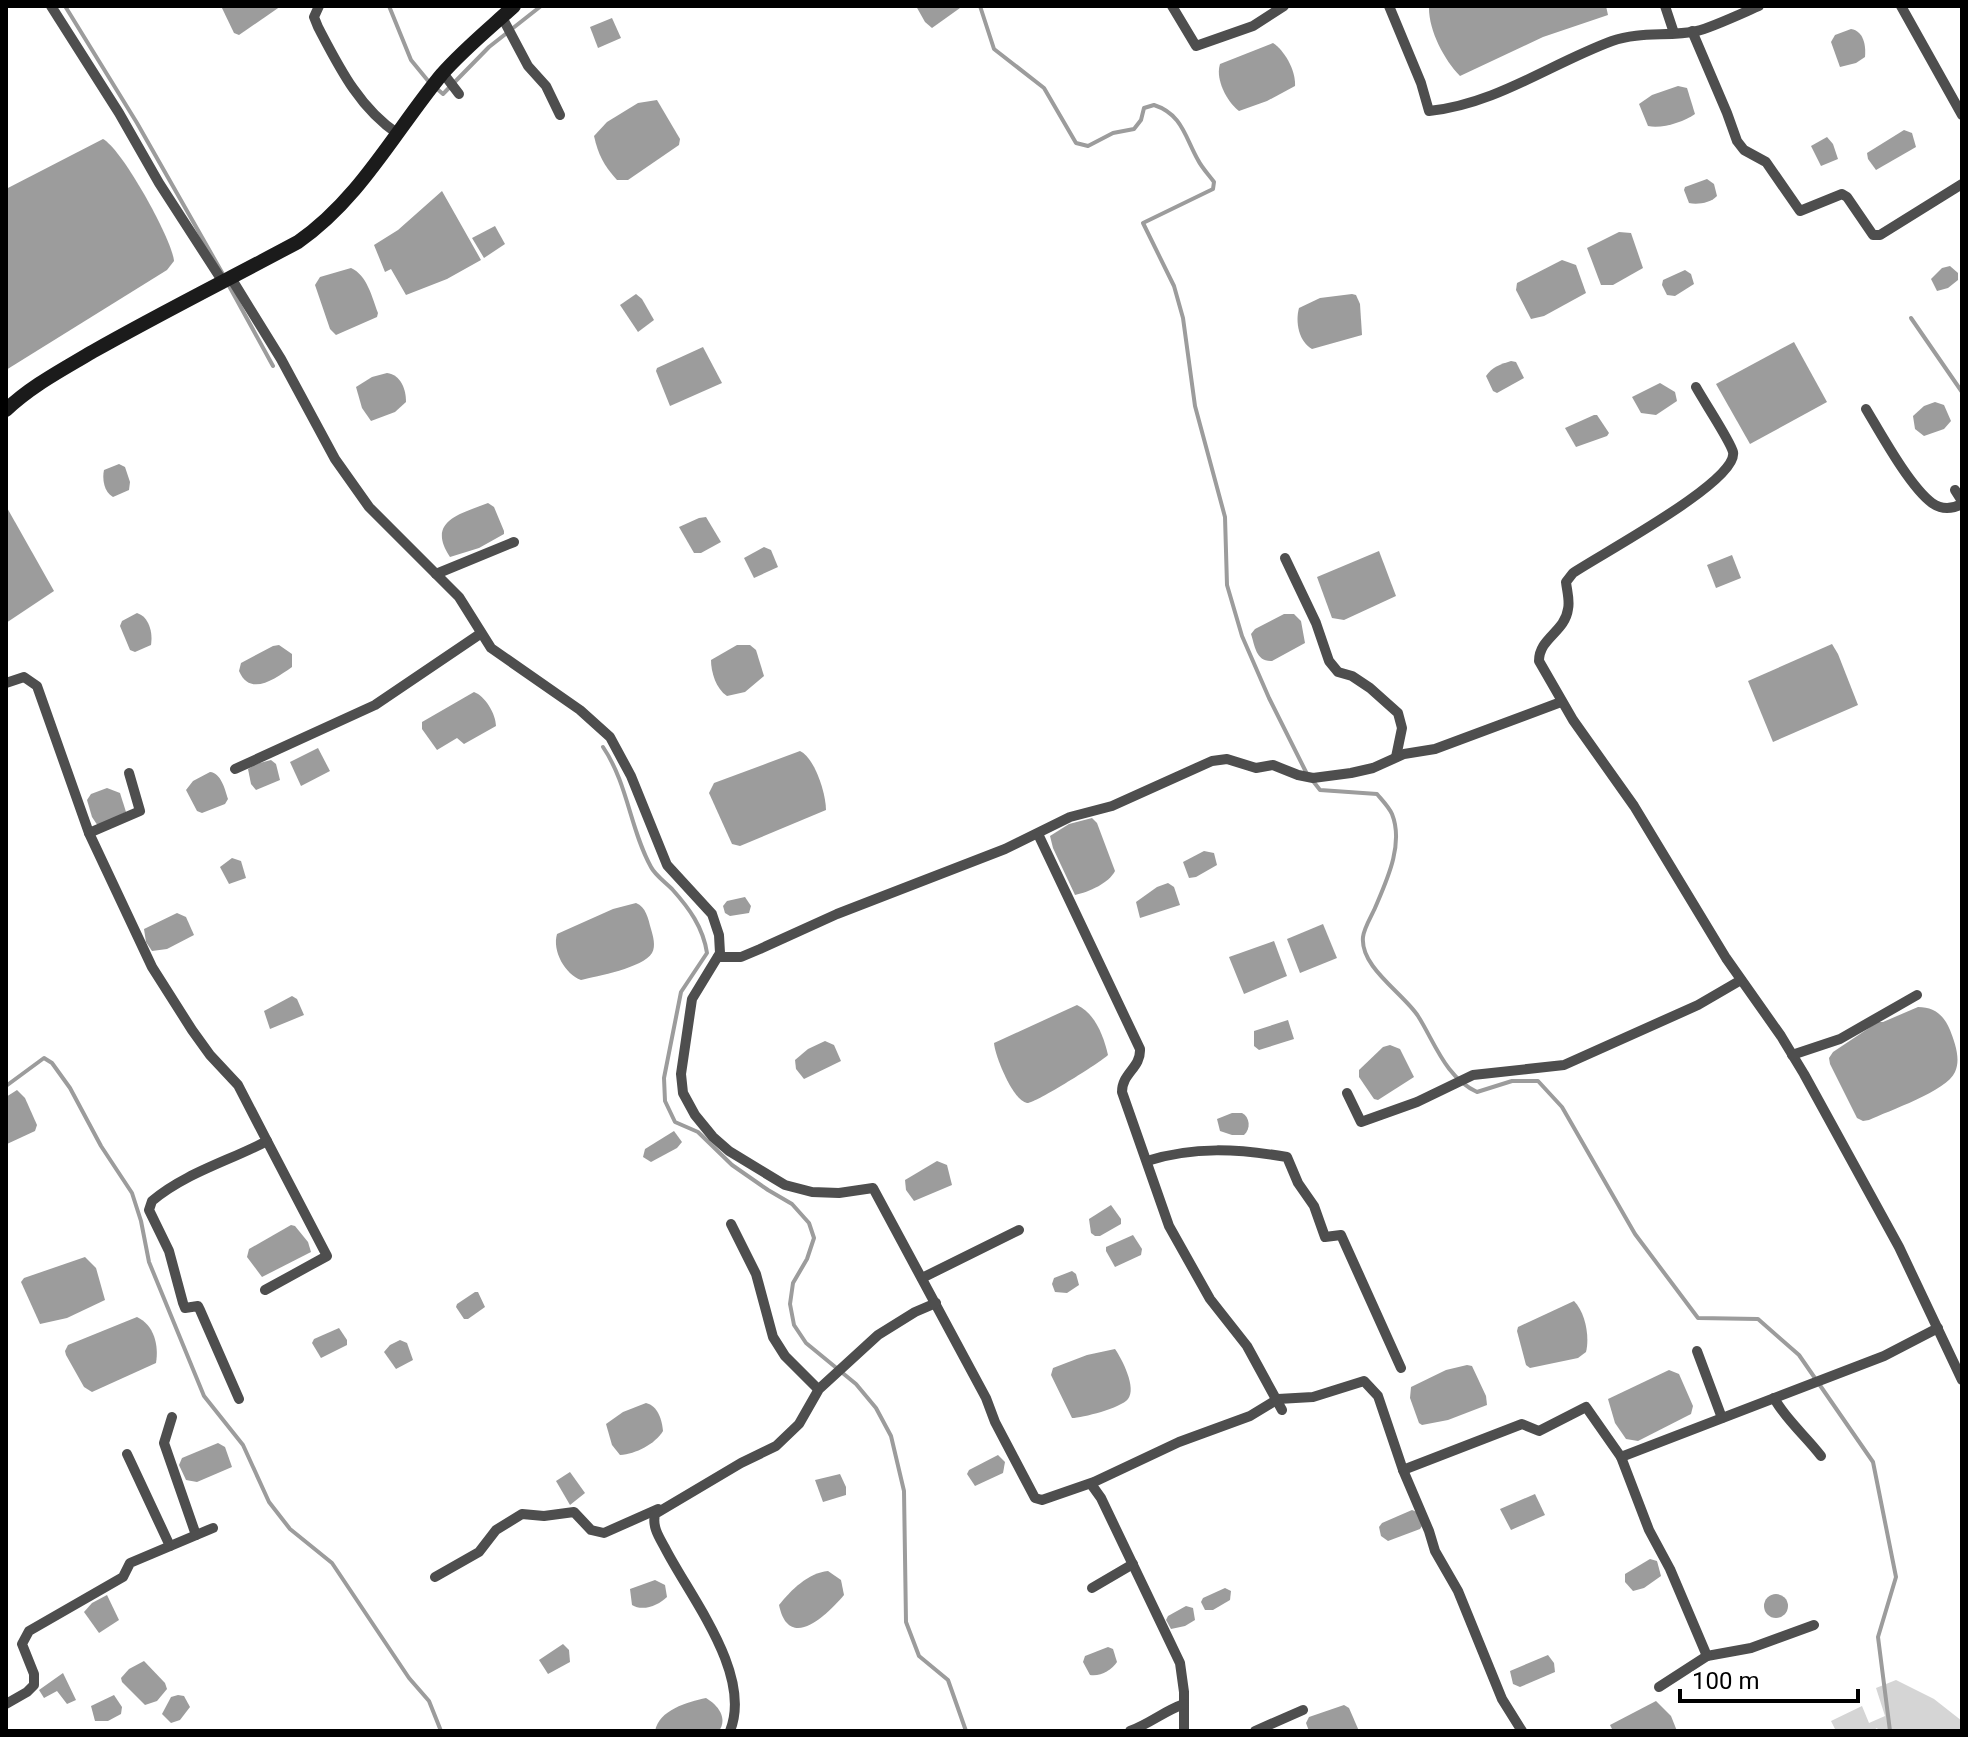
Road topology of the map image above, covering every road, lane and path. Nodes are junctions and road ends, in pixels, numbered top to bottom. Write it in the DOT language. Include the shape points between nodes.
graph roads {
  1 [pos="51,6"];
  2 [pos="319,6"];
  3 [pos="514,6"];
  4 [pos="1172,6"];
  5 [pos="1284,6"];
  6 [pos="1389,6"];
  7 [pos="1665,6"];
  8 [pos="1759,6"];
  9 [pos="1901,6"];
  10 [pos="504,20"];
  11 [pos="1692,31"];
  12 [pos="1674,33"];
  13 [pos="560,115"];
  14 [pos="1962,115"];
  15 [pos="398,134"];
  16 [pos="1962,184"];
  17 [pos="227,280"];
  18 [pos="1696,387"];
  19 [pos="1866,409"];
  20 [pos="6,410"];
  21 [pos="1955,490"];
  22 [pos="1962,502"];
  23 [pos="514,542"];
  24 [pos="1285,558"];
  25 [pos="436,574"];
  26 [pos="480,634"];
  27 [pos="6,683"];
  28 [pos="1561,702"];
  29 [pos="1396,757"];
  30 [pos="235,769"];
  31 [pos="129,773"];
  32 [pos="89,833"];
  33 [pos="1038,834"];
  34 [pos="718,957"];
  35 [pos="1741,980"];
  36 [pos="1917,995"];
  37 [pos="1792,1055"];
  38 [pos="1347,1093"];
  39 [pos="267,1141"];
  40 [pos="1147,1161"];
  41 [pos="731,1224"];
  42 [pos="1019,1230"];
  43 [pos="922,1278"];
  44 [pos="265,1290"];
  45 [pos="936,1303"];
  46 [pos="1938,1328"];
  47 [pos="1697,1351"];
  48 [pos="1401,1368"];
  49 [pos="1962,1380"];
  50 [pos="818,1389"];
  51 [pos="1774,1398"];
  52 [pos="239,1399"];
  53 [pos="1276,1400"];
  54 [pos="1282,1410"];
  55 [pos="172,1417"];
  56 [pos="1722,1418"];
  57 [pos="127,1454"];
  58 [pos="1821,1456"];
  59 [pos="1621,1457"];
  60 [pos="1403,1470"];
  61 [pos="1091,1484"];
  62 [pos="660,1509"];
  63 [pos="213,1528"];
  64 [pos="196,1535"];
  65 [pos="170,1546"];
  66 [pos="1133,1564"];
  67 [pos="435,1577"];
  68 [pos="1092,1588"];
  69 [pos="1814,1625"];
  70 [pos="1707,1656"];
  71 [pos="1659,1687"];
  72 [pos="6,1704"];
  73 [pos="1184,1704"];
  74 [pos="1303,1710"];
  75 [pos="730,1731"];
  76 [pos="1130,1731"];
  77 [pos="1184,1731"];
  78 [pos="1255,1731"];
  79 [pos="1522,1731"];
  1 -- 17 [label="street" via="145,161"];
  2 -- 15 [label="street" via="314,17 318,27 357,95 368,111"];
  3 -- 10 [label="main road"];
  4 -- 5 [label="street" via="1196,46 1253,26"];
  6 -- 12 [label="street" via="1429,111 1515,87 1613,41"];
  7 -- 12 [label="street"];
  8 -- 11 [label="street"];
  9 -- 14 [label="street"];
  10 -- 13 [label="street"];
  10 -- 15 [label="main road" via="449,82 427,95"];
  11 -- 12 [label="street"];
  11 -- 16 [label="street" via="1737,141 1766,162 1800,211 1842,194 1873,235 1880,235"];
  15 -- 17 [label="main road" via="317,229"];
  17 -- 20 [label="main road" via="47,379"];
  17 -- 25 [label="street" via="369,507"];
  18 -- 28 [label="street" via="1732,449 1733,460 1695,498 1568,578 1567,615 1542,645 1539,657"];
  19 -- 22 [label="street" via="1932,503 1952,509"];
  21 -- 22 [label="street"];
  23 -- 25 [label="street"];
  24 -- 29 [label="street" via="1329,661 1398,713 1402,728"];
  25 -- 26 [label="street" via="459,597"];
  26 -- 30 [label="street" via="375,705"];
  26 -- 34 [label="street" via="491,648 610,737 667,865 712,914 719,935"];
  27 -- 32 [label="street" via="24,677 37,686"];
  28 -- 29 [label="street" via="1435,749"];
  28 -- 35 [label="street" via="1619,782"];
  29 -- 33 [label="street" via="1373,768 1313,778 1273,765 1256,768 1227,759 1212,761"];
  31 -- 32 [label="street" via="140,811"];
  32 -- 39 [label="street" via="175,1008 238,1085"];
  33 -- 34 [label="street" via="741,957"];
  33 -- 40 [label="street" via="1140,1049 1138,1062 1121,1086"];
  34 -- 43 [label="street" via="696,988 689,1014 681,1083 695,1115 729,1151 785,1185 839,1193 873,1188"];
  35 -- 37 [label="street"];
  35 -- 38 [label="street" via="1564,1065 1473,1075 1361,1122"];
  36 -- 37 [label="street" via="1840,1039"];
  37 -- 46 [label="street" via="1876,1201"];
  39 -- 44 [label="street" via="327,1256"];
  39 -- 52 [label="street" via="166,1191 149,1210 169,1251 185,1308 198,1306"];
  40 -- 48 [label="street" via="1189,1151 1287,1157 1325,1237 1341,1235"];
  40 -- 53 [label="street" via="1176,1240 1210,1299 1247,1346"];
  41 -- 50 [label="street" via="756,1274 773,1337"];
  42 -- 43 [label="street"];
  43 -- 45 [label="street"];
  45 -- 50 [label="street" via="878,1335"];
  45 -- 61 [label="street" via="1035,1498"];
  46 -- 49 [label="street"];
  46 -- 51 [label="street" via="1884,1356"];
  47 -- 56 [label="street"];
  50 -- 62 [label="street" via="799,1424 776,1446"];
  51 -- 56 [label="street"];
  51 -- 58 [label="street"];
  53 -- 54 [label="street"];
  53 -- 60 [label="street" via="1313,1397 1364,1381 1378,1396"];
  53 -- 61 [label="street"];
  55 -- 64 [label="street" via="164,1443"];
  56 -- 59 [label="street"];
  57 -- 65 [label="street"];
  59 -- 60 [label="street" via="1586,1407 1539,1431 1522,1424"];
  59 -- 70 [label="street"];
  60 -- 79 [label="street" via="1502,1699"];
  61 -- 66 [label="street"];
  62 -- 67 [label="street" via="604,1533 591,1530 574,1512 522,1514 496,1530 479,1552"];
  62 -- 75 [label="street" via="655,1528 708,1618 724,1658 733,1690 735,1718"];
  63 -- 64 [label="street"];
  64 -- 65 [label="street"];
  65 -- 72 [label="street" via="130,1563 123,1577 25,1635 22,1644 34,1685"];
  66 -- 68 [label="street"];
  66 -- 73 [label="street" via="1180,1663"];
  69 -- 70 [label="street" via="1751,1648"];
  70 -- 71 [label="street"];
  73 -- 76 [label="street"];
  73 -- 77 [label="street"];
  74 -- 78 [label="street"];
}
